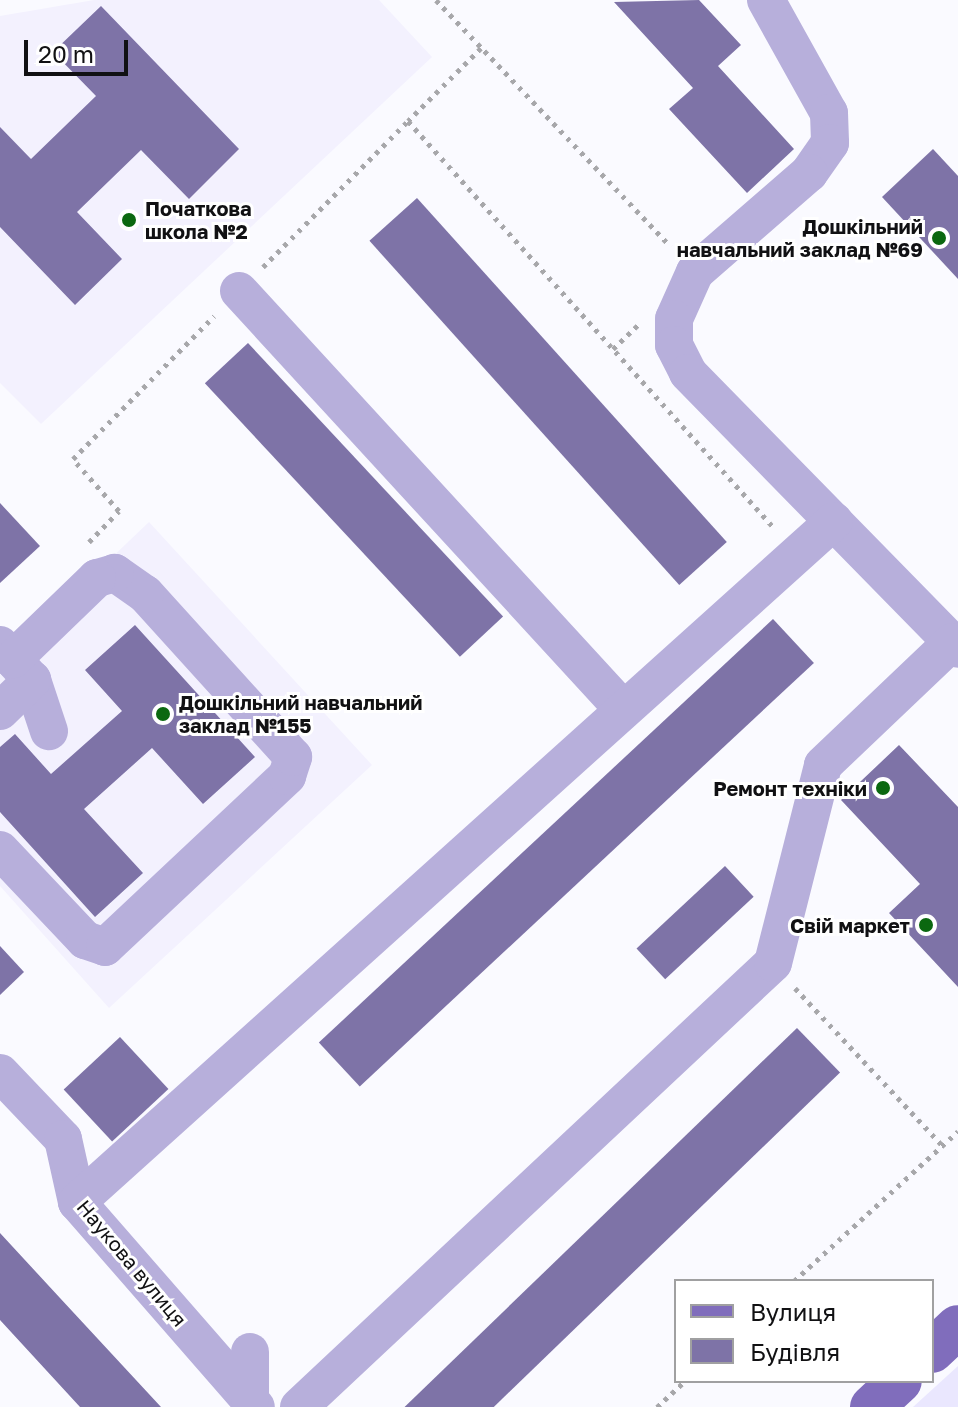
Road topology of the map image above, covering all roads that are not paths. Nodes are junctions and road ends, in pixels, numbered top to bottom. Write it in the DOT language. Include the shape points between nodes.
graph roads {
  1 [pos="766,0"];
  2 [pos="239,291"];
  3 [pos="834,521"];
  4 [pos="952,634"];
  5 [pos="15,661"];
  6 [pos="622,708"];
  7 [pos="0,711"];
  8 [pos="49,731"];
  9 [pos="0,850"];
  10 [pos="0,1073"];
  11 [pos="77,1202"];
  12 [pos="958,1327"];
  13 [pos="934,1349"];
  14 [pos="250,1352"];
  15 [pos="898,1383"];
  16 [pos="253,1403"];
  17 [pos="299,1407"];
  18 [pos="872,1407"];
  1 -- 3 [label="lane" via="829,113 830,143 809,173 695,272 674,319 674,345 688,373"];
  2 -- 6 [label="lane"];
  3 -- 4 [label="lane"];
  3 -- 6 [label="lane"];
  4 -- 17 [label="lane" via="823,765 773,963"];
  5 -- 7 [label="lane"];
  5 -- 8 [label="lane"];
  5 -- 9 [label="lane" via="97,578 115,573 145,594 293,757 287,776 105,947 85,940"];
  6 -- 11 [label="lane"];
  10 -- 11 [label="lane, Наукова вулиця" via="63,1139"];
  11 -- 16 [label="lane, Наукова вулиця"];
  12 -- 13 [label="main road"];
  14 -- 16 [label="lane"];
  15 -- 18 [label="main road"];
}
